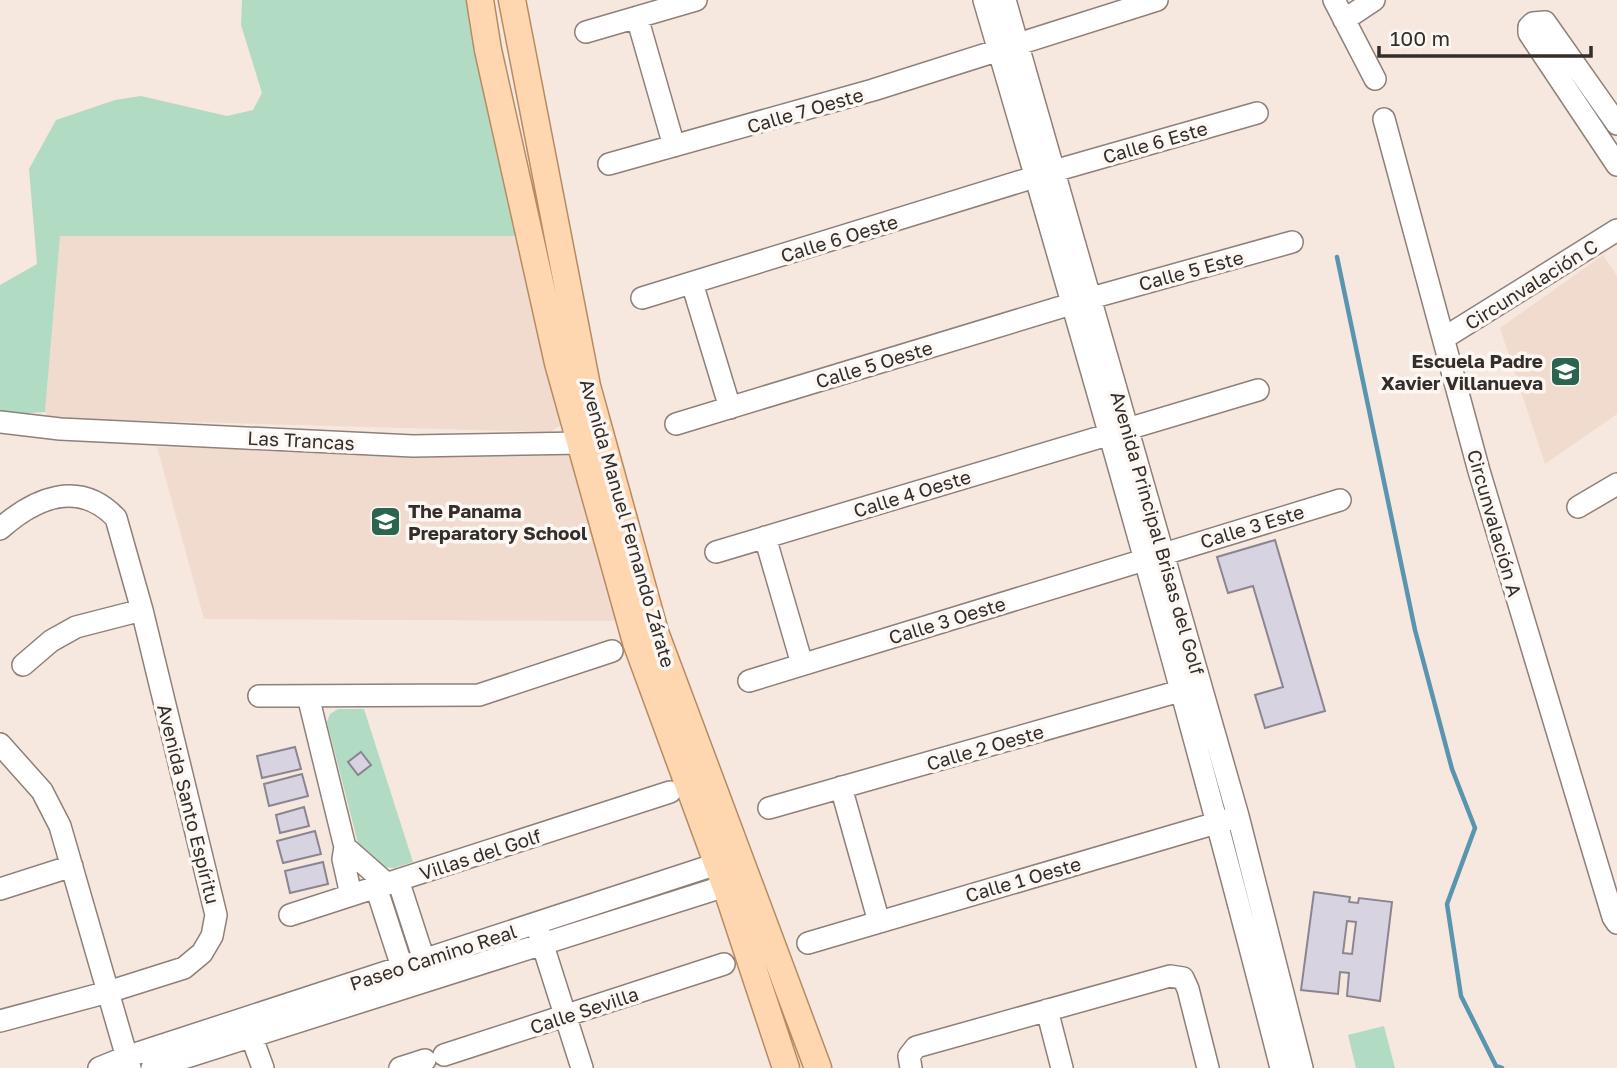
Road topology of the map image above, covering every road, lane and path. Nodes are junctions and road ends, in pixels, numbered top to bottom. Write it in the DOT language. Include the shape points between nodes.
graph roads {
  1 [pos="480,0"];
  2 [pos="512,0"];
  3 [pos="696,0"];
  4 [pos="984,0"];
  5 [pos="1005,0"];
  6 [pos="1157,0"];
  7 [pos="1334,0"];
  8 [pos="1374,0"];
  9 [pos="637,16"];
  10 [pos="1345,20"];
  11 [pos="586,32"];
  12 [pos="1008,48"];
  13 [pos="1376,79"];
  14 [pos="1257,113"];
  15 [pos="1384,119"];
  16 [pos="1617,124"];
  17 [pos="674,146"];
  18 [pos="609,164"];
  19 [pos="1617,165"];
  20 [pos="1045,174"];
  21 [pos="1617,230"];
  22 [pos="1292,242"];
  23 [pos="692,283"];
  24 [pos="642,298"];
  25 [pos="1081,301"];
  26 [pos="1444,338"];
  27 [pos="1258,390"];
  28 [pos="730,408"];
  29 [pos="0,422"];
  30 [pos="676,424"];
  31 [pos="1119,431"];
  32 [pos="592,440"];
  33 [pos="1617,484"];
  34 [pos="1340,499"];
  35 [pos="1578,507"];
  36 [pos="0,529"];
  37 [pos="765,537"];
  38 [pos="716,552"];
  39 [pos="1155,556"];
  40 [pos="142,610"];
  41 [pos="611,651"];
  42 [pos="802,664"];
  43 [pos="23,665"];
  44 [pos="749,681"];
  45 [pos="1192,688"];
  46 [pos="259,696"];
  47 [pos="308,696"];
  48 [pos="0,744"];
  49 [pos="841,787"];
  50 [pos="670,792"];
  51 [pos="769,808"];
  52 [pos="1228,819"];
  53 [pos="345,848"];
  54 [pos="72,866"];
  55 [pos="732,872"];
  56 [pos="387,884"];
  57 [pos="0,889"];
  58 [pos="351,895"];
  59 [pos="290,915"];
  60 [pos="879,922"];
  61 [pos="1617,923"];
  62 [pos="535,924"];
  63 [pos="808,943"];
  64 [pos="543,945"];
  65 [pos="424,960"];
  66 [pos="724,964"];
  67 [pos="402,967"];
  68 [pos="108,992"];
  69 [pos="1047,1010"];
  70 [pos="566,1016"];
  71 [pos="0,1021"];
  72 [pos="248,1027"];
  73 [pos="128,1063"];
  74 [pos="99,1068"];
  75 [pos="152,1068"];
  76 [pos="262,1068"];
  77 [pos="400,1068"];
  78 [pos="582,1068"];
  79 [pos="786,1068"];
  80 [pos="818,1068"];
  81 [pos="911,1068"];
  82 [pos="1062,1068"];
  83 [pos="1208,1068"];
  84 [pos="1281,1068"];
  85 [pos="1303,1068"];
  1 -- 32 [label="main road, Avenida Manuel Fernando Zárate" via="558,363"];
  2 -- 32 [label="main road, Avenida Manuel Fernando Zárate" via="587,386"];
  3 -- 9 [label="street"];
  4 -- 12 [label="street, Avenida Principal Brisas del Golf"];
  5 -- 12 [label="street, Avenida Principal Brisas del Golf"];
  6 -- 12 [label="street, Calle 7 Oeste"];
  7 -- 10 [label="street"];
  8 -- 10 [label="street"];
  9 -- 11 [label="street"];
  9 -- 17 [label="street"];
  10 -- 13 [label="street"];
  12 -- 17 [label="street, Calle 7 Oeste"];
  12 -- 20 [label="street, Avenida Principal Brisas del Golf"];
  14 -- 20 [label="street, Calle 6 Este"];
  15 -- 26 [label="street, Circunvalación A"];
  16 -- 19 [label="street" via="1545,22 1533,23 1529,33"];
  17 -- 18 [label="street, Calle 7 Oeste"];
  20 -- 23 [label="street, Calle 6 Oeste"];
  20 -- 25 [label="street, Avenida Principal Brisas del Golf"];
  21 -- 26 [label="street, Circunvalación C"];
  22 -- 25 [label="street, Calle 5 Este"];
  23 -- 24 [label="street, Calle 6 Oeste"];
  23 -- 28 [label="street"];
  25 -- 28 [label="street, Calle 5 Oeste"];
  25 -- 31 [label="street, Avenida Principal Brisas del Golf"];
  26 -- 61 [label="street, Circunvalación A" via="1479,471"];
  27 -- 31 [label="street, Calle 4 Oeste"];
  28 -- 30 [label="street, Calle 5 Oeste"];
  29 -- 32 [label="street, Las Trancas" via="60,429 413,446"];
  31 -- 37 [label="street, Calle 4 Oeste"];
  31 -- 39 [label="street, Avenida Principal Brisas del Golf"];
  32 -- 55 [label="main road, Avenida Manuel Fernando Zárate" via="636,642"];
  33 -- 35 [label="street"];
  34 -- 39 [label="street, Calle 3 Este"];
  36 -- 40 [label="street, Avenida Santo Espíritu" via="38,501 64,496 90,499 106,508 116,519"];
  37 -- 38 [label="street, Calle 4 Oeste"];
  37 -- 42 [label="street"];
  39 -- 42 [label="street, Calle 3 Oeste"];
  39 -- 45 [label="street, Avenida Principal Brisas del Golf"];
  40 -- 43 [label="street" via="76,627"];
  40 -- 68 [label="street, Avenida Santo Espíritu" via="216,915 212,936 202,953 184,968"];
  41 -- 47 [label="street" via="479,695"];
  42 -- 44 [label="street, Calle 3 Oeste"];
  45 -- 49 [label="street, Calle 2 Oeste"];
  45 -- 52 [label="street, Avenida Principal Brisas del Golf"];
  46 -- 47 [label="street"];
  47 -- 53 [label="street"];
  48 -- 54 [label="street" via="42,792 60,827"];
  49 -- 51 [label="street, Calle 2 Oeste"];
  49 -- 60 [label="street"];
  50 -- 56 [label="street, Villas del Golf"];
  52 -- 60 [label="street, Calle 1 Oeste"];
  52 -- 84 [label="street, Avenida Principal Brisas del Golf"];
  52 -- 85 [label="street, Avenida Principal Brisas del Golf"];
  53 -- 56 [label="street"];
  53 -- 58 [label="street"];
  54 -- 57 [label="street"];
  54 -- 68 [label="street"];
  55 -- 62 [label="street, Paseo Camino Real"];
  55 -- 64 [label="street, Paseo Camino Real"];
  55 -- 79 [label="main road, Avenida Manuel Fernando Zárate"];
  55 -- 80 [label="main road, Avenida Manuel Fernando Zárate" via="776,952"];
  56 -- 58 [label="street, Villas del Golf"];
  56 -- 65 [label="street"];
  56 -- 67 [label="street"];
  58 -- 59 [label="street, Villas del Golf"];
  60 -- 63 [label="street, Calle 1 Oeste"];
  62 -- 64 [label="street"];
  62 -- 65 [label="street, Paseo Camino Real"];
  64 -- 70 [label="street"];
  64 -- 72 [label="street, Paseo Camino Real"];
  65 -- 67 [label="street, Paseo Camino Real"];
  66 -- 70 [label="street, Calle Sevilla"];
  67 -- 72 [label="street, Paseo Camino Real"];
  68 -- 71 [label="street, Avenida Santo Espíritu"];
  68 -- 73 [label="street"];
  69 -- 81 [label="street" via="916,1047 909,1056"];
  69 -- 82 [label="street"];
  69 -- 83 [label="street" via="1170,976 1183,978"];
  70 -- 77 [label="street, Calle Sevilla"];
  70 -- 78 [label="street"];
  72 -- 73 [label="street, Paseo Camino Real"];
  72 -- 75 [label="street, Paseo Camino Real"];
  72 -- 76 [label="street"];
  73 -- 74 [label="street, Paseo Camino Real"];
}
